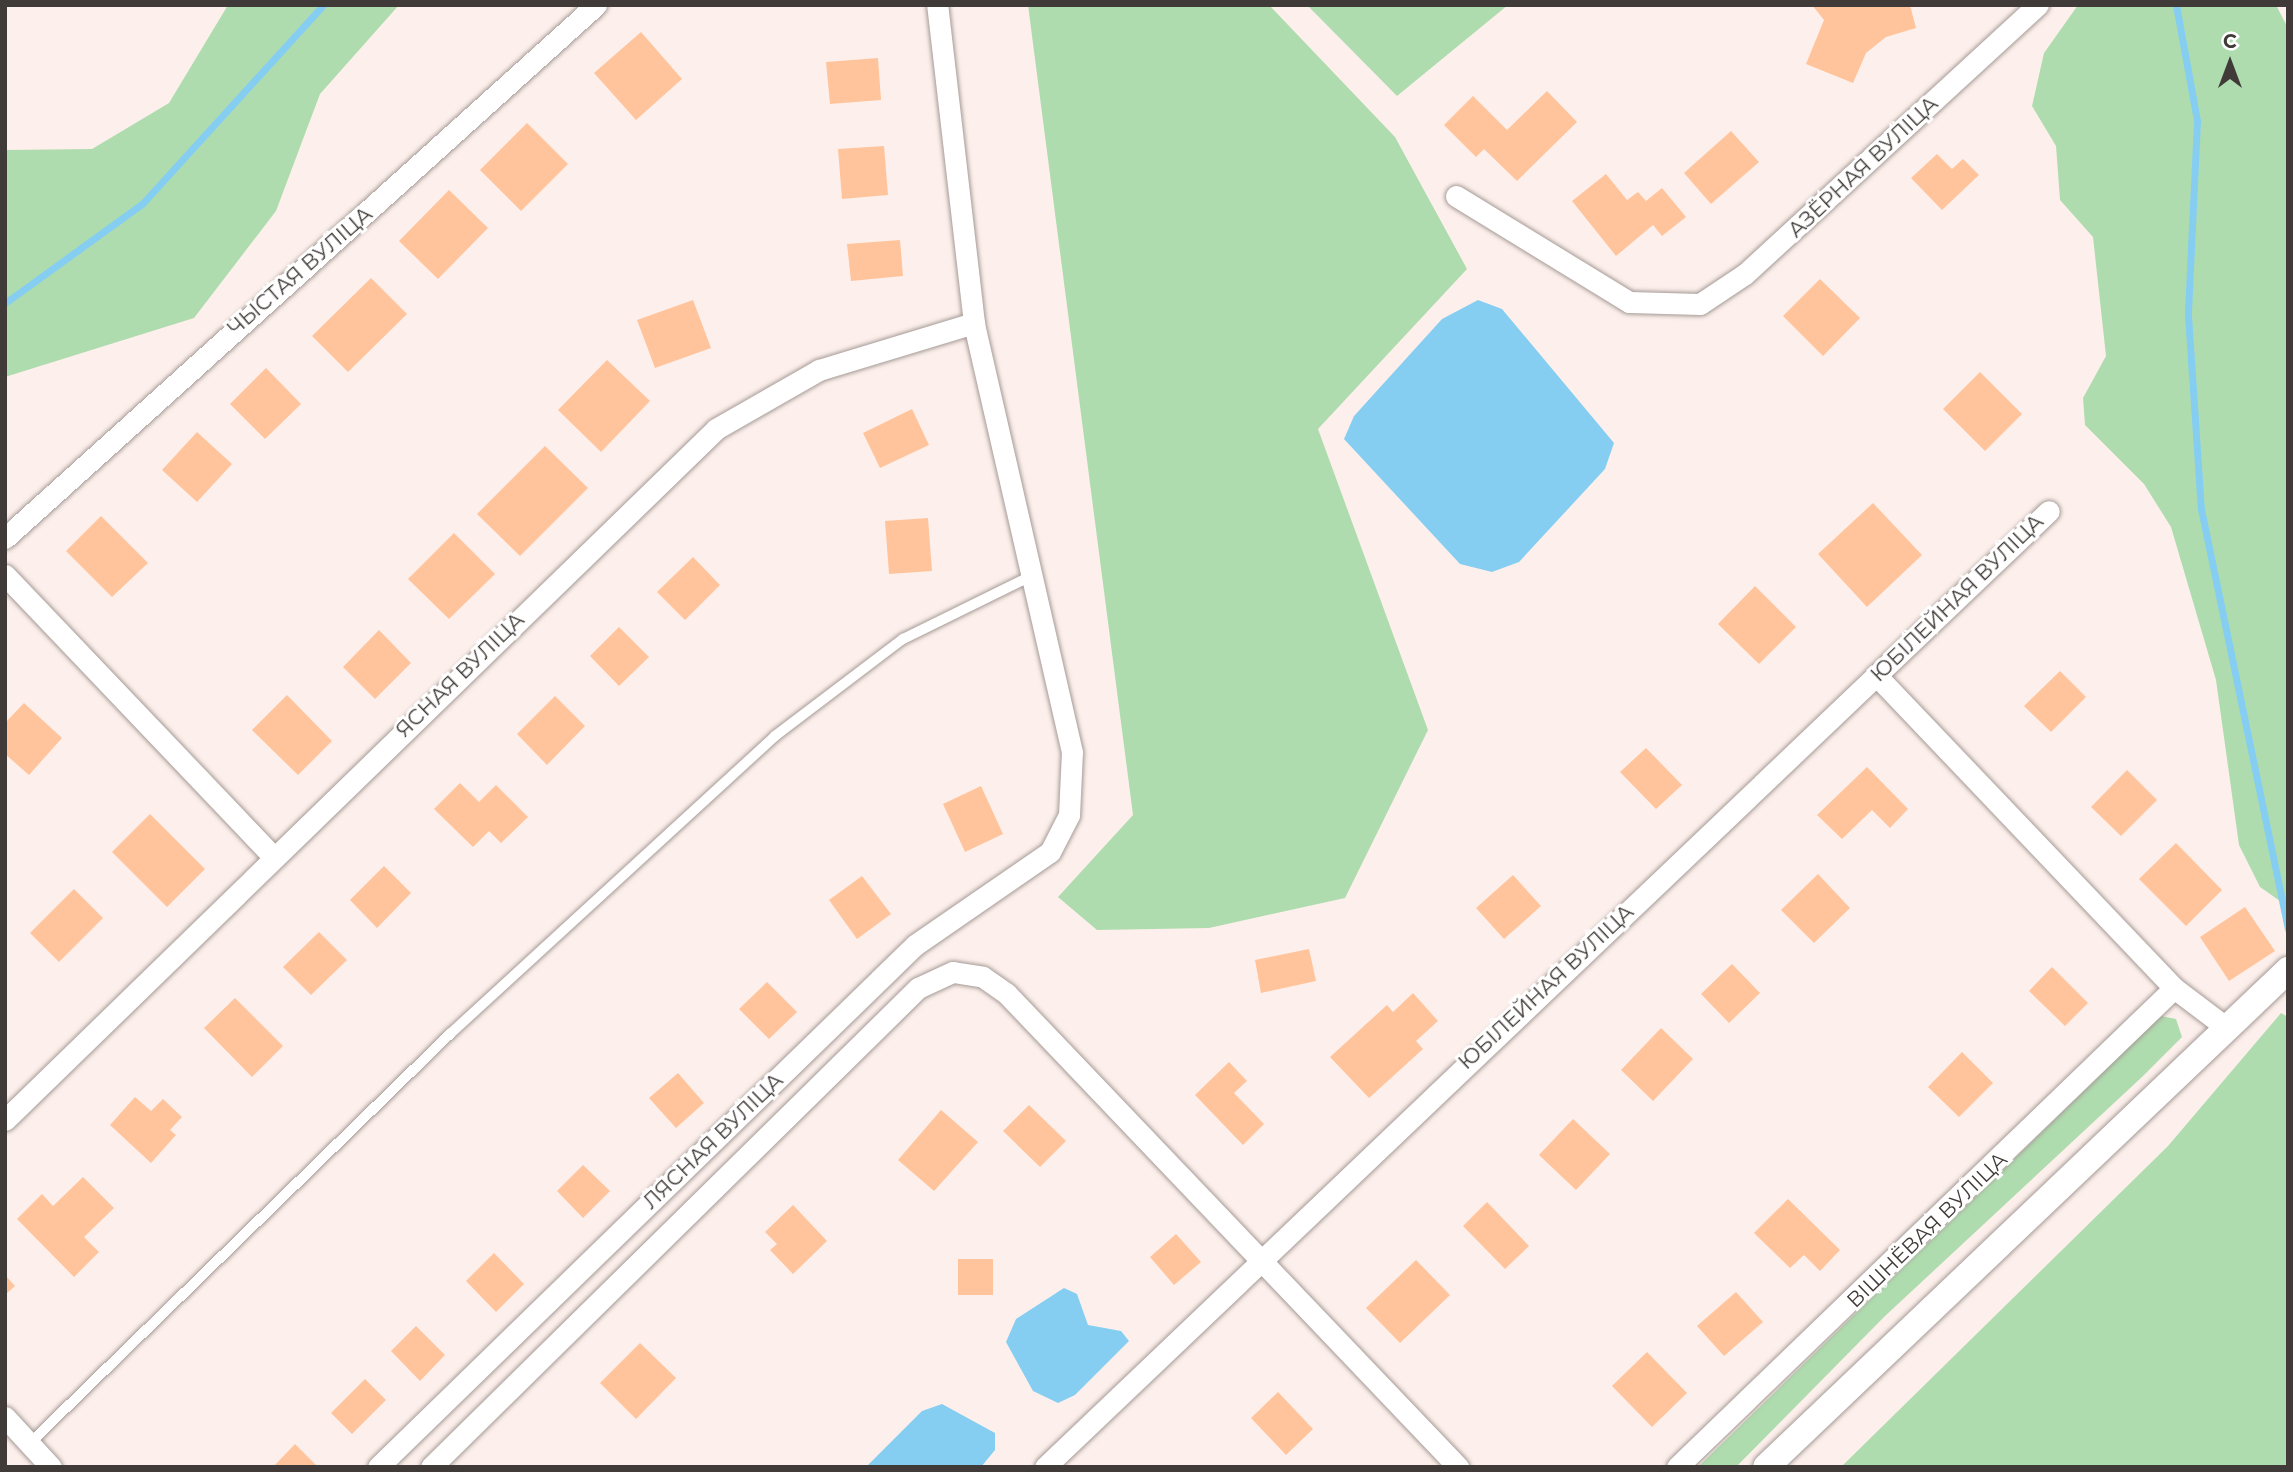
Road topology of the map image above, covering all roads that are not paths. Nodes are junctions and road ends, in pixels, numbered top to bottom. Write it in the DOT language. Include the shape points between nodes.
graph roads {
  1 [pos="597,5"];
  2 [pos="937,5"];
  3 [pos="2038,5"];
  4 [pos="1456,196"];
  5 [pos="974,323"];
  6 [pos="2049,511"];
  7 [pos="5,538"];
  8 [pos="5,575"];
  9 [pos="1029,577"];
  10 [pos="1876,675"];
  11 [pos="274,856"];
  12 [pos="2288,970"];
  13 [pos="2174,988"];
  14 [pos="2223,1026"];
  15 [pos="5,1120"];
  16 [pos="1262,1255"];
  17 [pos="5,1417"];
  18 [pos="29,1444"];
  19 [pos="51,1467"];
  20 [pos="378,1467"];
  21 [pos="431,1467"];
  22 [pos="1045,1467"];
  23 [pos="1458,1467"];
  24 [pos="1676,1467"];
  25 [pos="1766,1467"];
  1 -- 7 [label="street, ЧЫСТАЯ ВУЛІЦА"];
  2 -- 5 [label="street"];
  3 -- 4 [label="street, АЗЁРНАЯ ВУЛІЦА" via="1745,274 1699,304 1651,307 1608,292"];
  5 -- 9 [label="street"];
  5 -- 11 [label="street, ЯСНАЯ ВУЛІЦА" via="819,369 716,429"];
  6 -- 10 [label="street, ЮБІЛЕЙНАЯ ВУЛІЦА"];
  8 -- 11 [label="street"];
  9 -- 18 [label="lane" via="903,639 775,736 450,1034"];
  9 -- 20 [label="street, ЛЯСНАЯ ВУЛІЦА" via="1075,774 1062,834 1033,867 915,945"];
  10 -- 13 [label="street"];
  10 -- 16 [label="street, ЮБІЛЕЙНАЯ ВУЛІЦА"];
  11 -- 15 [label="street, ЯСНАЯ ВУЛІЦА"];
  12 -- 14 [label="street"];
  13 -- 14 [label="street"];
  13 -- 24 [label="street, ВІШНЁВАЯ ВУЛІЦА"];
  14 -- 25 [label="street"];
  16 -- 21 [label="street, ЛЯСНАЯ ВУЛІЦА" via="1007,994 968,972 939,974 918,988"];
  16 -- 22 [label="street, ЮБІЛЕЙНАЯ ВУЛІЦА"];
  16 -- 23 [label="street, ЛЯСНАЯ ВУЛІЦА"];
  17 -- 18 [label="street"];
  18 -- 19 [label="street"];
}
